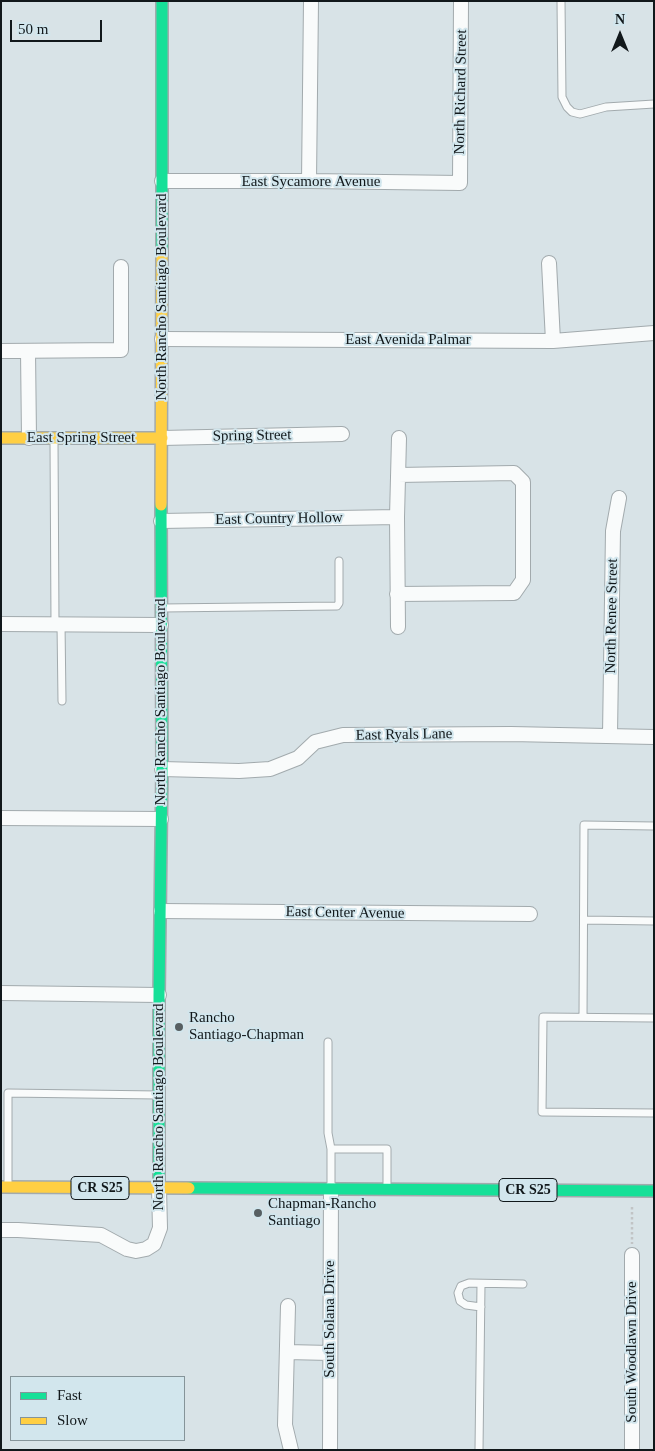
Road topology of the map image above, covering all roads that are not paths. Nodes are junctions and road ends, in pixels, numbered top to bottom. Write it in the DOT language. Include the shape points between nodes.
graph roads {
  1 [pos="162,1"];
  2 [pos="311,1"];
  3 [pos="461,1"];
  4 [pos="561,1"];
  5 [pos="654,104"];
  6 [pos="162,181"];
  7 [pos="309,181"];
  8 [pos="460,183"];
  9 [pos="550,263"];
  10 [pos="121,266"];
  11 [pos="654,333"];
  12 [pos="162,339"];
  13 [pos="553,341"];
  14 [pos="1,351"];
  15 [pos="28,351"];
  16 [pos="342,434"];
  17 [pos="1,438"];
  18 [pos="29,438"];
  19 [pos="54,438"];
  20 [pos="162,438"];
  21 [pos="398,438"];
  22 [pos="398,475"];
  23 [pos="619,498"];
  24 [pos="397,517"];
  25 [pos="161,521"];
  26 [pos="339,561"];
  27 [pos="397,594"];
  28 [pos="161,608"];
  29 [pos="1,624"];
  30 [pos="58,624"];
  31 [pos="161,625"];
  32 [pos="398,627"];
  33 [pos="62,701"];
  34 [pos="610,736"];
  35 [pos="654,737"];
  36 [pos="162,769"];
  37 [pos="1,818"];
  38 [pos="161,819"];
  39 [pos="654,826"];
  40 [pos="161,911"];
  41 [pos="530,914"];
  42 [pos="584,920"];
  43 [pos="654,921"];
  44 [pos="1,994"];
  45 [pos="159,995"];
  46 [pos="583,1017"];
  47 [pos="654,1018"];
  48 [pos="328,1042"];
  49 [pos="159,1095"];
  50 [pos="654,1112"];
  51 [pos="331,1149"];
  52 [pos="4,1187"];
  53 [pos="159,1188"];
  54 [pos="331,1189"];
  55 [pos="387,1190"];
  56 [pos="654,1191"];
  57 [pos="1,1230"];
  58 [pos="632,1255"];
  59 [pos="481,1284"];
  60 [pos="523,1284"];
  61 [pos="288,1306"];
  62 [pos="481,1307"];
  63 [pos="286,1352"];
  64 [pos="330,1353"];
  65 [pos="291,1450"];
  66 [pos="330,1450"];
  67 [pos="479,1450"];
  68 [pos="632,1450"];
  1 -- 6 [label="street, North Rancho Santiago Boulevard"];
  2 -- 7 [label="street"];
  3 -- 8 [label="street, North Richard Street"];
  4 -- 5 [label="lane" via="562,97 567,107 580,114 606,107"];
  6 -- 7 [label="street, East Sycamore Avenue"];
  6 -- 12 [label="street, North Rancho Santiago Boulevard"];
  7 -- 8 [label="street, East Sycamore Avenue"];
  9 -- 13 [label="street"];
  10 -- 15 [label="street" via="122,350"];
  11 -- 13 [label="street, East Avenida Palmar"];
  12 -- 13 [label="street, East Avenida Palmar"];
  12 -- 20 [label="street, North Rancho Santiago Boulevard"];
  14 -- 15 [label="street"];
  15 -- 18 [label="street"];
  16 -- 20 [label="street, Spring Street"];
  17 -- 18 [label="street, East Spring Street"];
  18 -- 19 [label="street, East Spring Street"];
  19 -- 20 [label="street, East Spring Street"];
  19 -- 30 [label="lane"];
  20 -- 25 [label="street, North Rancho Santiago Boulevard"];
  21 -- 22 [label="street"];
  22 -- 24 [label="street"];
  22 -- 27 [label="street" via="514,472 523,482 523,580 514,593"];
  23 -- 34 [label="street, North Renee Street" via="613,531"];
  24 -- 25 [label="street, East Country Hollow"];
  24 -- 27 [label="street"];
  25 -- 28 [label="street, North Rancho Santiago Boulevard"];
  26 -- 28 [label="lane" via="337,606"];
  27 -- 32 [label="street"];
  28 -- 31 [label="street, North Rancho Santiago Boulevard"];
  29 -- 30 [label="street"];
  30 -- 31 [label="street"];
  30 -- 33 [label="lane"];
  31 -- 36 [label="street, North Rancho Santiago Boulevard"];
  34 -- 35 [label="street, East Ryals Lane"];
  34 -- 36 [label="street, East Ryals Lane" via="343,736 315,742 298,758 270,770"];
  36 -- 38 [label="street, North Rancho Santiago Boulevard"];
  37 -- 38 [label="street"];
  38 -- 40 [label="street, North Rancho Santiago Boulevard"];
  39 -- 42 [label="lane" via="584,825"];
  40 -- 41 [label="street, East Center Avenue"];
  40 -- 45 [label="street, North Rancho Santiago Boulevard"];
  42 -- 43 [label="lane"];
  42 -- 46 [label="lane"];
  44 -- 45 [label="street"];
  45 -- 49 [label="street, North Rancho Santiago Boulevard"];
  46 -- 47 [label="lane"];
  46 -- 50 [label="lane" via="543,1017 542,1112"];
  48 -- 51 [label="lane" via="328,1133"];
  49 -- 52 [label="lane" via="8,1093"];
  49 -- 53 [label="street, North Rancho Santiago Boulevard"];
  51 -- 54 [label="lane"];
  51 -- 55 [label="lane" via="387,1150"];
  52 -- 53 [label="street, CR S25"];
  53 -- 54 [label="street, CR S25"];
  53 -- 57 [label="street, North Rancho Santiago Boulevard" via="160,1228 154,1244 146,1249 127,1249 101,1235"];
  54 -- 55 [label="street, CR S25"];
  54 -- 64 [label="street, South Solana Drive"];
  55 -- 56 [label="street, CR S25"];
  58 -- 68 [label="street, South Woodlawn Drive"];
  59 -- 60 [label="lane"];
  59 -- 62 [label="lane"];
  59 -- 62 [label="lane" via="461,1286 458,1293 460,1301 466,1305"];
  61 -- 63 [label="street"];
  62 -- 67 [label="lane"];
  63 -- 64 [label="street"];
  63 -- 65 [label="street" via="285,1425"];
  64 -- 66 [label="street, South Solana Drive"];
}
